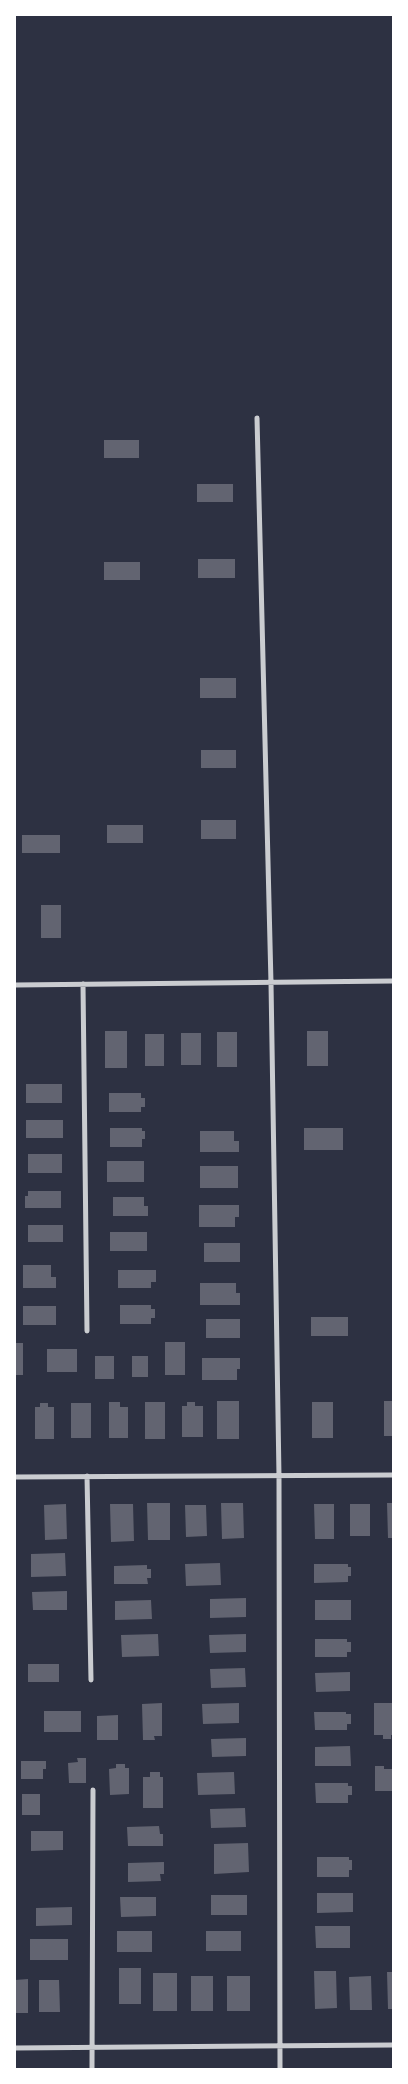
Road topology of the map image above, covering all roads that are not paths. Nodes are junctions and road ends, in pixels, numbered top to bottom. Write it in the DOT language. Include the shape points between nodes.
graph roads {
  1 [pos="257,418"];
  2 [pos="393,982"];
  3 [pos="271,983"];
  4 [pos="83,984"];
  5 [pos="15,985"];
  6 [pos="87,1331"];
  7 [pos="393,1475"];
  8 [pos="15,1476"];
  9 [pos="87,1476"];
  10 [pos="279,1476"];
  11 [pos="91,1680"];
  12 [pos="93,1790"];
  13 [pos="393,2045"];
  14 [pos="92,2047"];
  15 [pos="279,2047"];
  16 [pos="15,2048"];
  17 [pos="92,2069"];
  18 [pos="280,2069"];
  1 -- 3 [label="street"];
  2 -- 3 [label="street"];
  3 -- 4 [label="street"];
  3 -- 10 [label="street"];
  4 -- 5 [label="street"];
  4 -- 6 [label="street"];
  7 -- 10 [label="street"];
  8 -- 9 [label="street"];
  9 -- 10 [label="street"];
  9 -- 11 [label="street"];
  10 -- 15 [label="street"];
  12 -- 14 [label="street"];
  13 -- 15 [label="street"];
  14 -- 15 [label="street"];
  14 -- 16 [label="street"];
  14 -- 17 [label="street"];
  15 -- 18 [label="street"];
}
